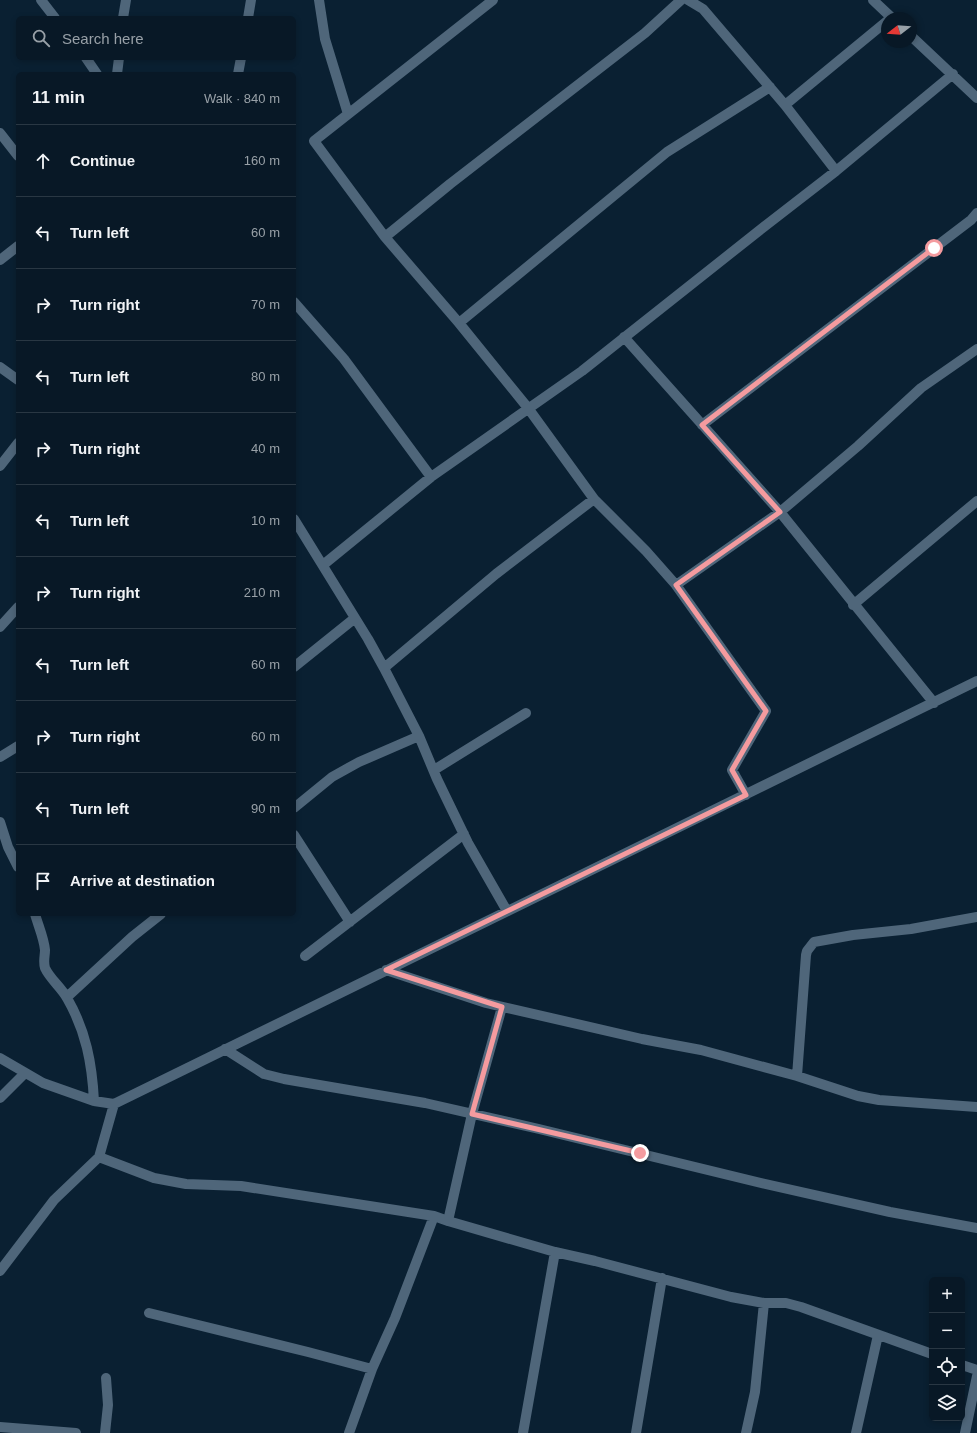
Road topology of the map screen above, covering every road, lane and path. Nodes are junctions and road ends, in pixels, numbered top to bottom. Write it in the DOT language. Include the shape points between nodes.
graph roads {
  1 [pos="41,0"];
  2 [pos="126,0"];
  3 [pos="251,0"];
  4 [pos="319,0"];
  5 [pos="493,0"];
  6 [pos="681,0"];
  7 [pos="688,0"];
  8 [pos="872,0"];
  9 [pos="884,12"];
  10 [pos="53,16"];
  11 [pos="123,16"];
  12 [pos="248,16"];
  13 [pos="881,25"];
  14 [pos="917,41"];
  15 [pos="87,60"];
  16 [pos="118,60"];
  17 [pos="241,60"];
  18 [pos="96,72"];
  19 [pos="117,72"];
  20 [pos="238,72"];
  21 [pos="953,74"];
  22 [pos="770,87"];
  23 [pos="977,98"];
  24 [pos="785,105"];
  25 [pos="348,114"];
  26 [pos="0,133"];
  27 [pos="16,153"];
  28 [pos="836,172"];
  29 [pos="977,213"];
  30 [pos="385,237"];
  31 [pos="16,248"];
  32 [pos="0,260"];
  33 [pos="296,304"];
  34 [pos="459,323"];
  35 [pos="624,337"];
  36 [pos="977,349"];
  37 [pos="0,367"];
  38 [pos="16,379"];
  39 [pos="528,408"];
  40 [pos="702,425"];
  41 [pos="16,446"];
  42 [pos="0,466"];
  43 [pos="431,477"];
  44 [pos="594,499"];
  45 [pos="977,501"];
  46 [pos="780,512"];
  47 [pos="296,522"];
  48 [pos="323,565"];
  49 [pos="676,585"];
  50 [pos="853,605"];
  51 [pos="16,609"];
  52 [pos="355,618"];
  53 [pos="0,627"];
  54 [pos="296,665"];
  55 [pos="384,668"];
  56 [pos="977,681"];
  57 [pos="934,703"];
  58 [pos="526,713"];
  59 [pos="419,736"];
  60 [pos="16,747"];
  61 [pos="0,757"];
  62 [pos="434,770"];
  63 [pos="746,795"];
  64 [pos="296,806"];
  65 [pos="0,822"];
  66 [pos="464,834"];
  67 [pos="296,838"];
  68 [pos="8,847"];
  69 [pos="0,854"];
  70 [pos="16,862"];
  71 [pos="507,911"];
  72 [pos="36,916"];
  73 [pos="158,916"];
  74 [pos="977,917"];
  75 [pos="350,922"];
  76 [pos="306,956"];
  77 [pos="386,970"];
  78 [pos="67,997"];
  79 [pos="502,1007"];
  80 [pos="225,1049"];
  81 [pos="0,1058"];
  82 [pos="25,1073"];
  83 [pos="796,1076"];
  84 [pos="0,1098"];
  85 [pos="94,1100"];
  86 [pos="114,1104"];
  87 [pos="977,1107"];
  88 [pos="472,1114"];
  89 [pos="99,1157"];
  90 [pos="434,1216"];
  91 [pos="448,1221"];
  92 [pos="977,1228"];
  93 [pos="555,1252"];
  94 [pos="0,1271"];
  95 [pos="662,1278"];
  96 [pos="764,1303"];
  97 [pos="149,1313"];
  98 [pos="878,1335"];
  99 [pos="929,1353"];
  100 [pos="965,1366"];
  101 [pos="372,1369"];
  102 [pos="977,1370"];
  103 [pos="977,1376"];
  104 [pos="106,1378"];
  105 [pos="0,1427"];
  106 [pos="40,1432"];
  107 [pos="76,1433"];
  108 [pos="105,1433"];
  109 [pos="348,1433"];
  110 [pos="523,1433"];
  111 [pos="636,1433"];
  112 [pos="746,1433"];
  113 [pos="856,1433"];
  114 [pos="965,1433"];
  1 -- 10 [label="street"];
  2 -- 11 [label="street"];
  3 -- 12 [label="street"];
  4 -- 25 [label="street" via="325,39"];
  5 -- 25 [label="street"];
  6 -- 30 [label="street" via="645,33"];
  7 -- 22 [label="street" via="703,9"];
  8 -- 9 [label="street"];
  13 -- 24 [label="street"];
  14 -- 21 [label="street"];
  15 -- 18 [label="street"];
  16 -- 19 [label="street"];
  17 -- 20 [label="street"];
  21 -- 23 [label="street"];
  21 -- 28 [label="street"];
  22 -- 24 [label="street"];
  22 -- 34 [label="street" via="667,152"];
  24 -- 28 [label="street"];
  25 -- 30 [label="street" via="314,141"];
  26 -- 27 [label="street"];
  28 -- 35 [label="street"];
  29 -- 40 [label="street"];
  30 -- 34 [label="street"];
  31 -- 32 [label="street"];
  33 -- 43 [label="street" via="344,359"];
  34 -- 39 [label="street"];
  35 -- 39 [label="street" via="582,371"];
  35 -- 40 [label="street"];
  36 -- 46 [label="street" via="921,388"];
  37 -- 38 [label="street"];
  39 -- 43 [label="street"];
  39 -- 44 [label="street"];
  40 -- 46 [label="street"];
  41 -- 42 [label="street"];
  43 -- 48 [label="street"];
  44 -- 49 [label="street"];
  44 -- 55 [label="street" via="496,574"];
  45 -- 50 [label="street"];
  46 -- 49 [label="street"];
  46 -- 50 [label="street"];
  47 -- 48 [label="street"];
  48 -- 52 [label="street"];
  49 -- 63 [label="street" via="766,711 732,770"];
  50 -- 57 [label="street"];
  51 -- 53 [label="street"];
  52 -- 54 [label="street"];
  52 -- 55 [label="street"];
  55 -- 59 [label="street"];
  56 -- 57 [label="street"];
  57 -- 63 [label="street"];
  58 -- 62 [label="street"];
  59 -- 62 [label="street"];
  59 -- 64 [label="street" via="332,776"];
  60 -- 61 [label="street"];
  62 -- 66 [label="street"];
  63 -- 71 [label="street"];
  65 -- 68 [label="street"];
  66 -- 71 [label="street"];
  66 -- 75 [label="street"];
  67 -- 75 [label="street"];
  68 -- 69 [label="street"];
  68 -- 70 [label="street"];
  71 -- 77 [label="street"];
  72 -- 78 [label="street" via="45,950 45,967"];
  73 -- 78 [label="street"];
  74 -- 83 [label="street" via="814,942 806,955"];
  75 -- 76 [label="street"];
  77 -- 79 [label="street"];
  77 -- 80 [label="street"];
  78 -- 85 [label="street" via="82,1029 89,1054"];
  79 -- 83 [label="street" via="702,1050"];
  79 -- 88 [label="street"];
  80 -- 86 [label="street"];
  80 -- 88 [label="street" via="264,1074 284,1080 425,1103"];
  81 -- 82 [label="street"];
  82 -- 84 [label="street"];
  82 -- 85 [label="street" via="43,1083"];
  83 -- 87 [label="street" via="879,1100"];
  85 -- 86 [label="street"];
  86 -- 89 [label="street"];
  88 -- 91 [label="street"];
  88 -- 92 [label="street" via="761,1183 890,1212"];
  89 -- 90 [label="street" via="154,1178 180,1183 240,1186"];
  89 -- 94 [label="street" via="54,1200"];
  90 -- 91 [label="street"];
  90 -- 101 [label="street" via="395,1318"];
  91 -- 93 [label="street"];
  93 -- 95 [label="street"];
  93 -- 110 [label="street"];
  95 -- 96 [label="street" via="731,1297"];
  95 -- 111 [label="street"];
  96 -- 98 [label="street" via="786,1303 801,1307"];
  96 -- 112 [label="street" via="755,1392"];
  97 -- 101 [label="street"];
  98 -- 99 [label="street"];
  98 -- 113 [label="street"];
  100 -- 102 [label="street"];
  101 -- 109 [label="street"];
  103 -- 114 [label="street"];
  104 -- 108 [label="street" via="108,1406"];
  105 -- 106 [label="street"];
  106 -- 107 [label="street"];
}
